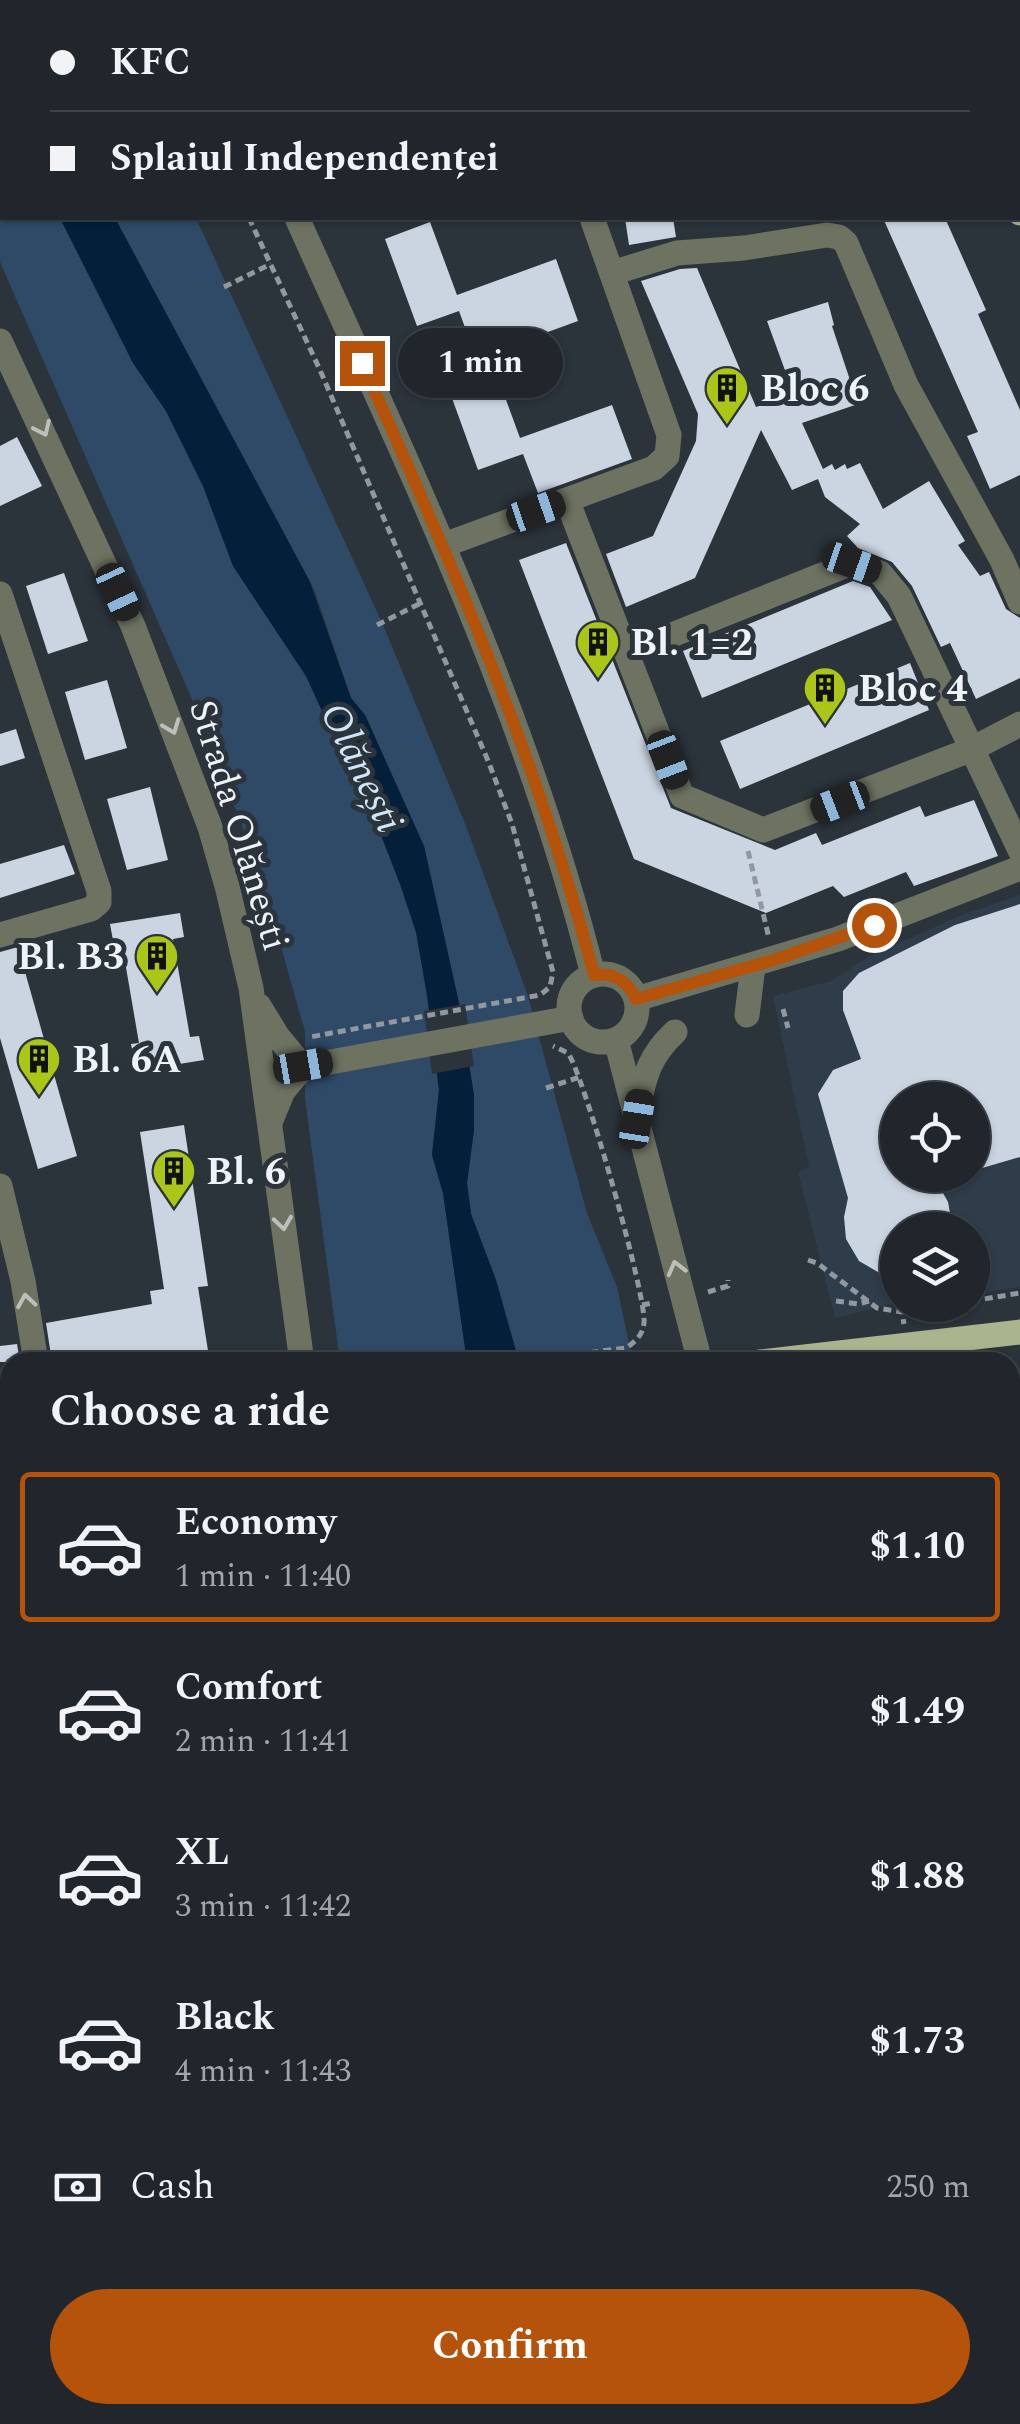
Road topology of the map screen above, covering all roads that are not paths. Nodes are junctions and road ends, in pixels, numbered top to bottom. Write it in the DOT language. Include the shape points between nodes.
graph roads {
  1 [pos="297,220"];
  2 [pos="593,220"];
  3 [pos="612,273"];
  4 [pos="0,342"];
  5 [pos="567,500"];
  6 [pos="444,545"];
  7 [pos="0,594"];
  8 [pos="1020,602"];
  9 [pos="628,653"];
  10 [pos="1020,724"];
  11 [pos="970,750"];
  12 [pos="1020,850"];
  13 [pos="1020,868"];
  14 [pos="0,935"];
  15 [pos="764,963"];
  16 [pos="594,975"];
  17 [pos="251,988"];
  18 [pos="636,999"];
  19 [pos="746,1015"];
  20 [pos="570,1018"];
  21 [pos="674,1032"];
  22 [pos="616,1040"];
  23 [pos="303,1066"];
  24 [pos="637,1119"];
  25 [pos="268,1126"];
  26 [pos="0,1186"];
  27 [pos="1020,1332"];
  28 [pos="34,1352"];
  29 [pos="301,1352"];
  30 [pos="697,1352"];
  31 [pos="862,1352"];
  1 -- 6 [label="street"];
  2 -- 3 [label="street"];
  3 -- 5 [label="street" via="669,435 667,456 654,468"];
  3 -- 8 [label="street" via="676,253 839,237 906,385"];
  4 -- 17 [label="street, Strada Olănești, one-way" via="133,626 210,827"];
  5 -- 6 [label="street"];
  5 -- 9 [label="street"];
  6 -- 16 [label="street" via="523,748"];
  7 -- 14 [label="street" via="99,891 91,910"];
  9 -- 11 [label="street" via="682,796 763,830"];
  9 -- 11 [label="street" via="852,563 880,573 899,596"];
  10 -- 11 [label="street"];
  11 -- 12 [label="street"];
  13 -- 15 [label="street"];
  15 -- 18 [label="street"];
  15 -- 19 [label="street"];
  16 -- 18 [label="street" via="614,976"];
  16 -- 20 [label="street" via="576,987"];
  17 -- 23 [label="street" via="265,1019"];
  17 -- 25 [label="street, Strada Olănești"];
  18 -- 22 [label="street" via="636,1018"];
  20 -- 22 [label="street" via="594,1041"];
  20 -- 23 [label="street"];
  21 -- 24 [label="street" via="651,1058"];
  22 -- 24 [label="street"];
  23 -- 25 [label="street" via="282,1091"];
  30 -- 24 [label="street, one-way"];
  25 -- 29 [label="street, Strada Olănești, one-way"];
  28 -- 26 [label="street, one-way"];
  27 -- 31 [label="main road"];
}
